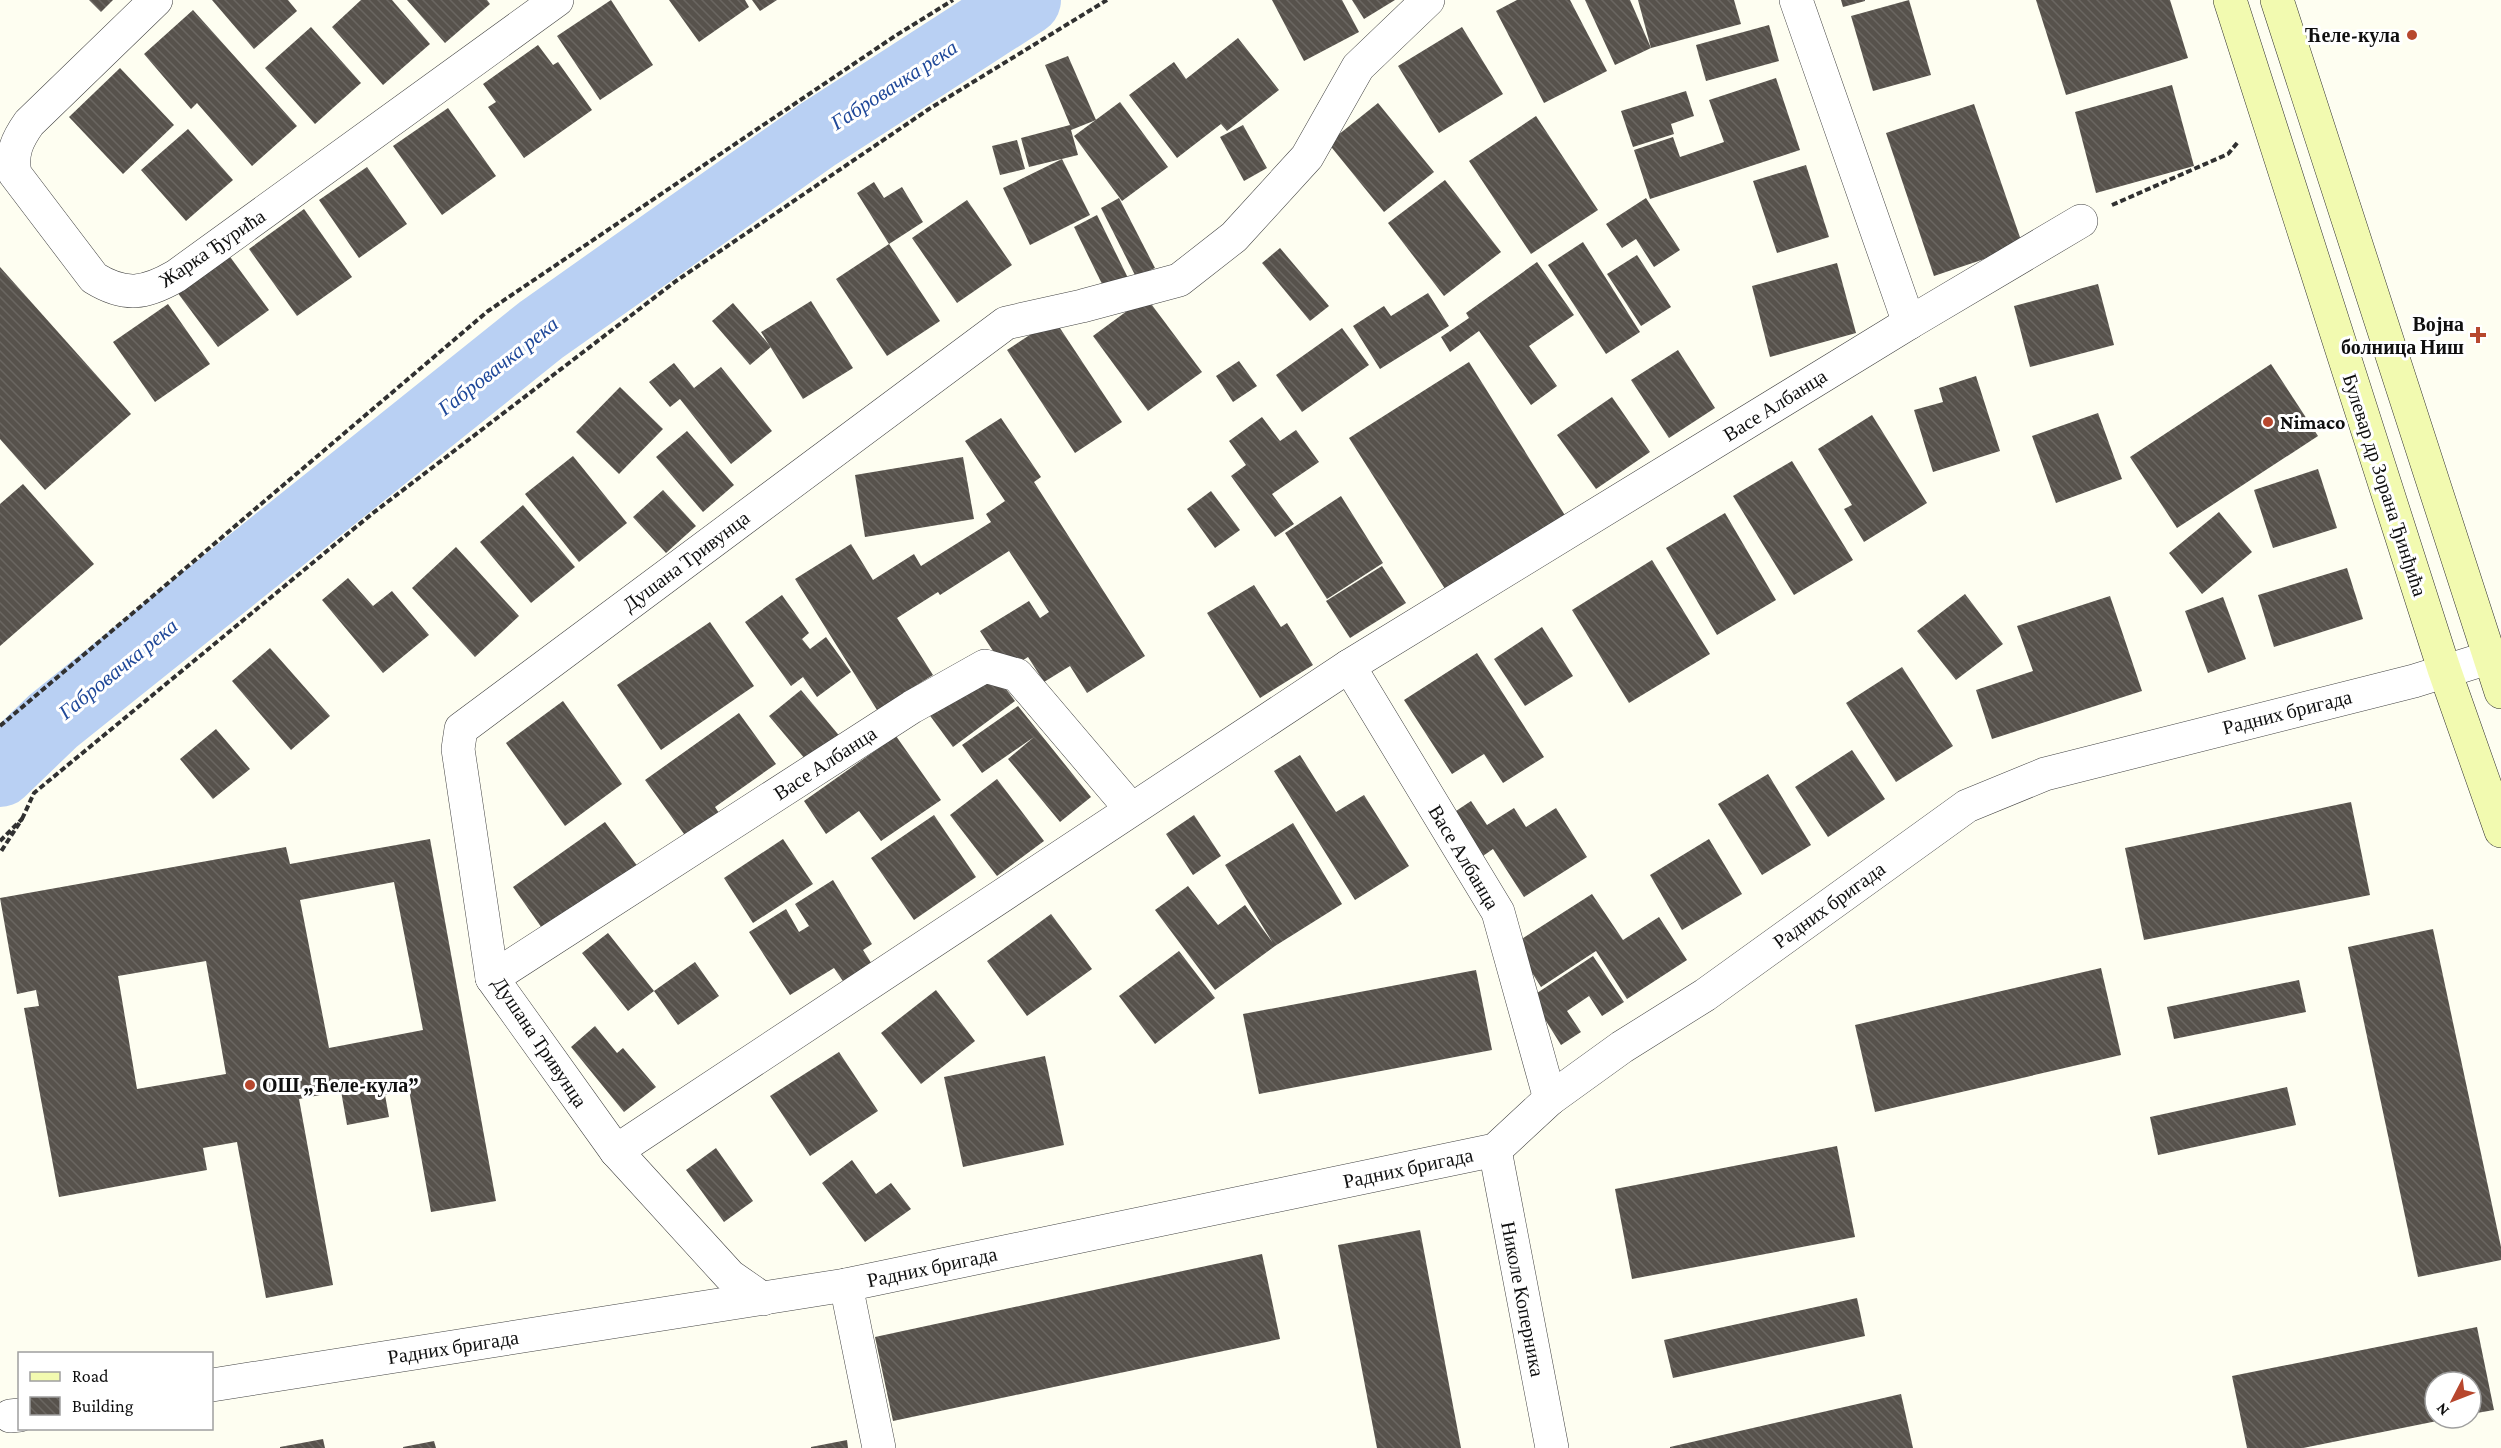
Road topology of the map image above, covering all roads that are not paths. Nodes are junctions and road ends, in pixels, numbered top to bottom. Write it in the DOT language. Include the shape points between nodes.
graph roads {
  1 [pos="156,0"];
  2 [pos="557,0"];
  3 [pos="1428,0"];
  4 [pos="1796,0"];
  5 [pos="2230,0"];
  6 [pos="2277,0"];
  7 [pos="2081,220"];
  8 [pos="1909,323"];
  9 [pos="2488,658"];
  10 [pos="1349,666"];
  11 [pos="2444,669"];
  12 [pos="2501,692"];
  13 [pos="1131,809"];
  14 [pos="2501,831"];
  15 [pos="492,978"];
  16 [pos="1550,1099"];
  17 [pos="1495,1150"];
  18 [pos="616,1151"];
  19 [pos="846,1285"];
  20 [pos="763,1299"];
  21 [pos="213,1385"];
  22 [pos="879,1448"];
  23 [pos="1552,1448"];
  1 -- 2 [label="street, Жарка Ђурића" via="29,123 12,158 15,174 94,278 110,288 132,292 156,287 176,276"];
  3 -- 15 [label="street, Душана Тривунца" via="1358,67 1307,157 1234,237 1179,280 1006,323 461,729 458,749"];
  4 -- 8 [label="street"];
  5 -- 11 [label="main road, Булевар др Зорана Ђинђића"];
  6 -- 9 [label="main road"];
  7 -- 8 [label="street, Васе Албанца"];
  8 -- 10 [label="street, Васе Албанца"];
  9 -- 11 [label="street, Радних бригада"];
  9 -- 12 [label="main road"];
  10 -- 13 [label="street, Васе Албанца"];
  10 -- 16 [label="street, Васе Албанца" via="1498,912"];
  11 -- 14 [label="main road, Булевар др Зорана Ђинђића"];
  11 -- 16 [label="street, Радних бригада" via="2414,681 2045,774 1967,806 1705,994"];
  13 -- 15 [label="street, Васе Албанца" via="1017,675 985,666 912,707"];
  13 -- 18 [label="street, Васе Албанца"];
  15 -- 18 [label="street, Душана Тривунца"];
  16 -- 17 [label="street, Радних бригада"];
  17 -- 19 [label="street, Радних бригада"];
  17 -- 23 [label="street, Николе Коперника"];
  18 -- 20 [label="street, Душана Тривунца" via="730,1276"];
  19 -- 20 [label="street, Радних бригада"];
  19 -- 22 [label="street"];
  20 -- 21 [label="street, Радних бригада"];
}
